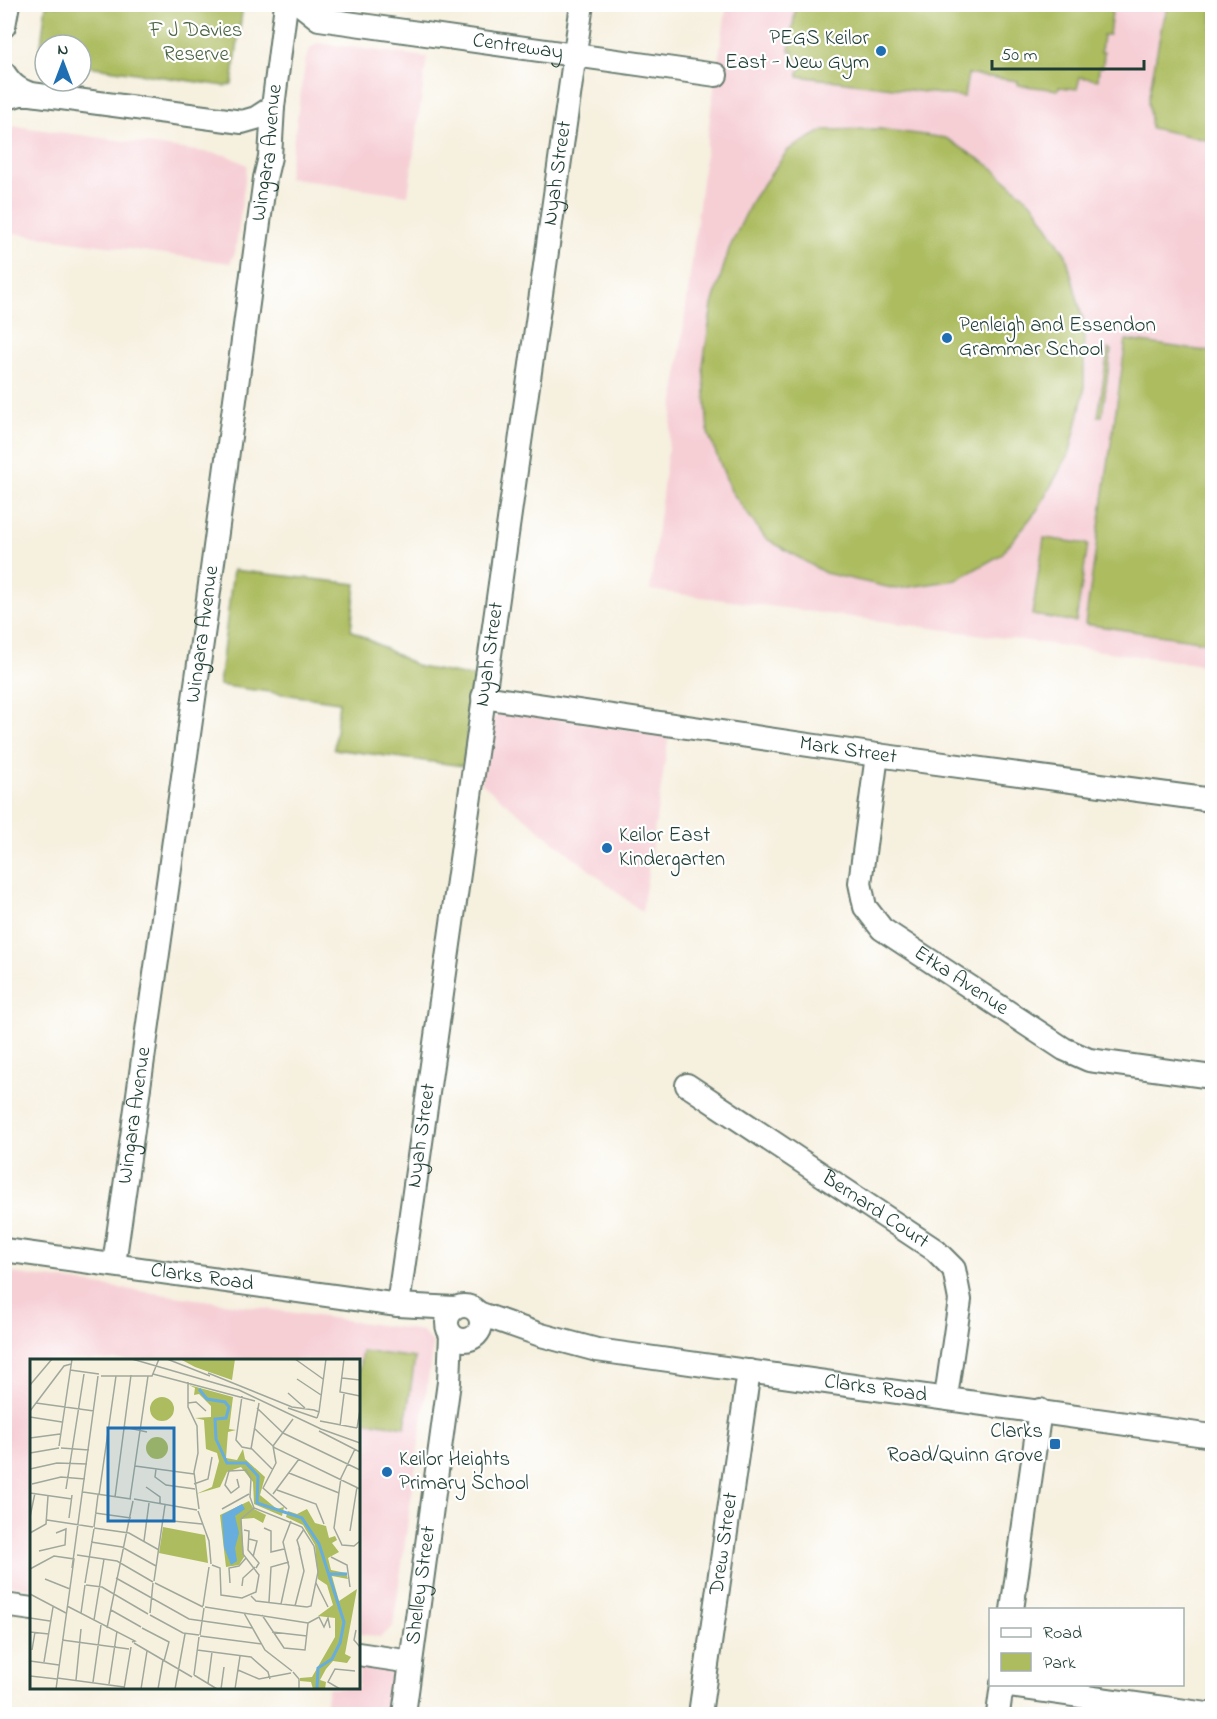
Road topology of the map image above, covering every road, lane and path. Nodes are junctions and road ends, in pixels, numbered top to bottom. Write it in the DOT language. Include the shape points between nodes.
graph roads {
  1 [pos="8,4"];
  2 [pos="286,4"];
  3 [pos="300,4"];
  4 [pos="582,4"];
  5 [pos="319,19"];
  6 [pos="4,26"];
  7 [pos="282,44"];
  8 [pos="575,55"];
  9 [pos="4,73"];
  10 [pos="716,75"];
  11 [pos="31,94"];
  12 [pos="4,99"];
  13 [pos="273,106"];
  14 [pos="242,122"];
  15 [pos="265,178"];
  16 [pos="483,697"];
  17 [pos="877,755"];
  18 [pos="1212,800"];
  19 [pos="1212,1077"];
  20 [pos="687,1085"];
  21 [pos="4,1250"];
  22 [pos="114,1264"];
  23 [pos="398,1305"];
  24 [pos="460,1329"];
  25 [pos="541,1335"];
  26 [pos="749,1371"];
  27 [pos="946,1397"];
  28 [pos="1040,1410"];
  29 [pos="1212,1436"];
  30 [pos="4,1605"];
  31 [pos="1012,1608"];
  32 [pos="30,1609"];
  33 [pos="360,1654"];
  34 [pos="411,1662"];
  35 [pos="1002,1686"];
  36 [pos="1009,1686"];
  37 [pos="404,1714"];
  38 [pos="700,1714"];
  39 [pos="998,1714"];
  40 [pos="1207,1714"];
  1 -- 6 [label="street"];
  2 -- 7 [label="street, Wingara Avenue"];
  3 -- 5 [label="street"];
  4 -- 8 [label="street, Nyah Street"];
  5 -- 7 [label="street" via="300,28"];
  5 -- 8 [label="street, Centreway"];
  7 -- 13 [label="street, Wingara Avenue"];
  8 -- 10 [label="street, Centreway"];
  8 -- 16 [label="street, Nyah Street"];
  9 -- 11 [label="street" via="11,84"];
  11 -- 12 [label="street"];
  11 -- 14 [label="street"];
  13 -- 14 [label="street"];
  13 -- 15 [label="street, Wingara Avenue"];
  14 -- 15 [label="street" via="255,135 262,151"];
  15 -- 22 [label="street, Wingara Avenue"];
  16 -- 17 [label="street, Mark Street"];
  16 -- 23 [label="street, Nyah Street"];
  17 -- 18 [label="street, Mark Street"];
  17 -- 19 [label="street, Etka Avenue" via="860,884 865,907 882,929 1064,1049 1089,1060"];
  20 -- 27 [label="street, Bernard Court" via="934,1250 954,1269 960,1299"];
  21 -- 22 [label="street, Clarks Road"];
  22 -- 23 [label="street, Clarks Road"];
  23 -- 24 [label="street, Clarks Road"];
  24 -- 25 [label="street, Clarks Road"];
  24 -- 25 [label="street, Clarks Road" via="465,1306"];
  24 -- 34 [label="street, Shelley Street" via="449,1382"];
  25 -- 26 [label="street, Clarks Road" via="597,1350"];
  26 -- 27 [label="street, Clarks Road"];
  26 -- 38 [label="street, Drew Street"];
  27 -- 28 [label="street, Clarks Road"];
  28 -- 29 [label="street, Clarks Road"];
  28 -- 31 [label="street"];
  30 -- 32 [label="street"];
  33 -- 34 [label="street"];
  34 -- 37 [label="street, Shelley Street"];
  35 -- 39 [label="street"];
  36 -- 40 [label="street"];
}
